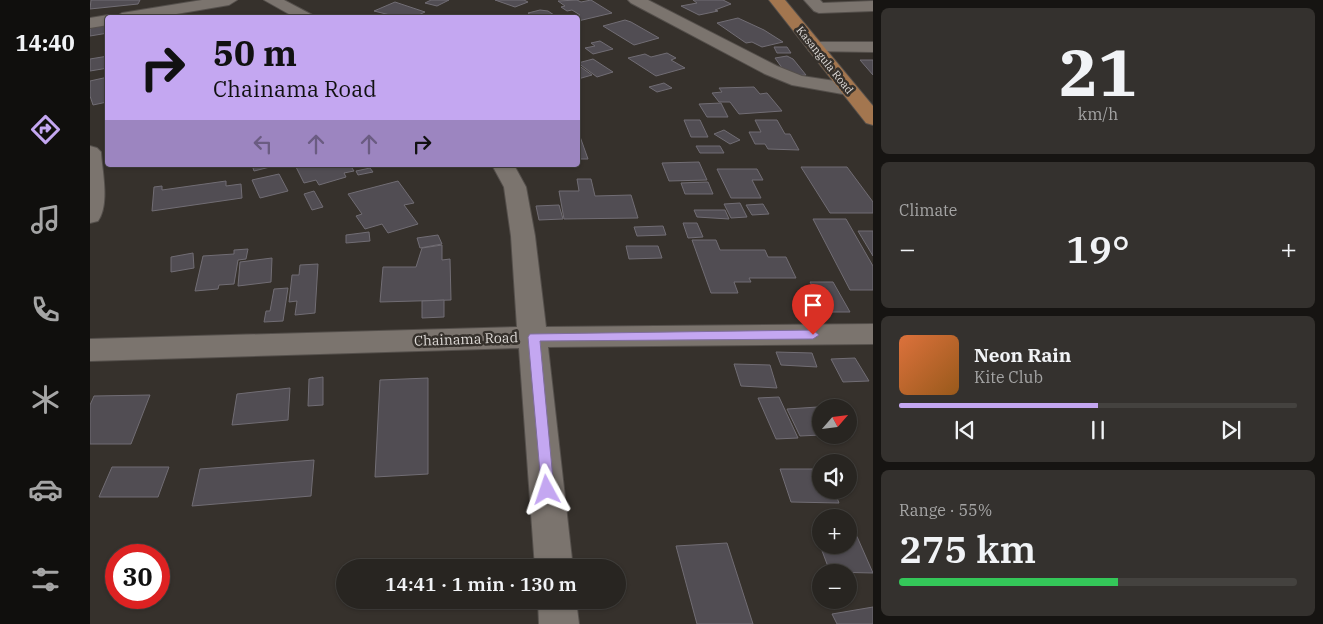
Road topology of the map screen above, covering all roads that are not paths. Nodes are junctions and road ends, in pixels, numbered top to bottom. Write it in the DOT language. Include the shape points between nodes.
graph roads {
  1 [pos="229,0"];
  2 [pos="272,0"];
  3 [pos="636,0"];
  4 [pos="776,0"];
  5 [pos="812,0"];
  6 [pos="873,6"];
  7 [pos="140,15"];
  8 [pos="304,15"];
  9 [pos="105,20"];
  10 [pos="834,22"];
  11 [pos="90,23"];
  12 [pos="816,47"];
  13 [pos="866,48"];
  14 [pos="848,90"];
  15 [pos="873,119"];
  16 [pos="90,152"];
  17 [pos="504,167"];
  18 [pos="90,216"];
  19 [pos="873,334"];
  20 [pos="534,337"];
  21 [pos="90,350"];
  22 [pos="553,559"];
  23 [pos="557,609"];
  24 [pos="559,624"];
  1 -- 7 [label="street"];
  2 -- 8 [label="street"];
  3 -- 14 [label="street" via="771,70 798,81"];
  4 -- 12 [label="main road, Kasangula Road"];
  5 -- 6 [label="street" via="819,8"];
  9 -- 11 [label="street"];
  10 -- 13 [label="street"];
  12 -- 13 [label="street"];
  12 -- 14 [label="main road, Kasangula Road"];
  14 -- 15 [label="main road, Kasangula Road"];
  16 -- 18 [label="street"];
  17 -- 20 [label="street" via="515,187 524,236"];
  19 -- 20 [label="street, Chainama Road"];
  20 -- 21 [label="street, Chainama Road"];
  20 -- 22 [label="street"];
  23 -- 24 [label="street"];
}
